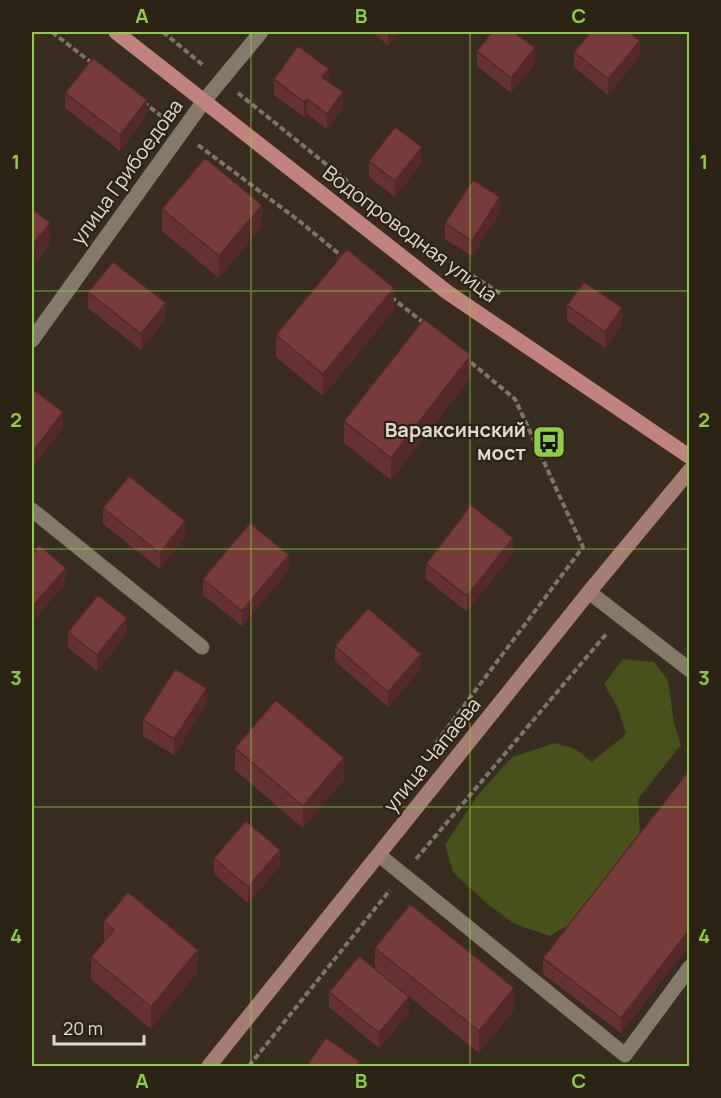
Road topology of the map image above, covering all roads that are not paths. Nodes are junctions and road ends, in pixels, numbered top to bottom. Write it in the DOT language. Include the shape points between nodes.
graph roads {
  1 [pos="116,32"];
  2 [pos="261,32"];
  3 [pos="204,101"];
  4 [pos="32,340"];
  5 [pos="690,457"];
  6 [pos="690,470"];
  7 [pos="32,510"];
  8 [pos="589,592"];
  9 [pos="202,647"];
  10 [pos="690,670"];
  11 [pos="379,855"];
  12 [pos="690,967"];
  13 [pos="209,1066"];
  1 -- 3 [label="main road, Водопроводная улица"];
  2 -- 3 [label="street, улица Грибоедова"];
  3 -- 4 [label="street, улица Грибоедова"];
  3 -- 5 [label="main road, Водопроводная улица" via="447,292"];
  6 -- 8 [label="street, улица Чапаева"];
  7 -- 9 [label="street"];
  8 -- 10 [label="street"];
  8 -- 11 [label="street, улица Чапаева"];
  11 -- 12 [label="street" via="625,1055"];
  11 -- 13 [label="street, улица Чапаева"];
}
